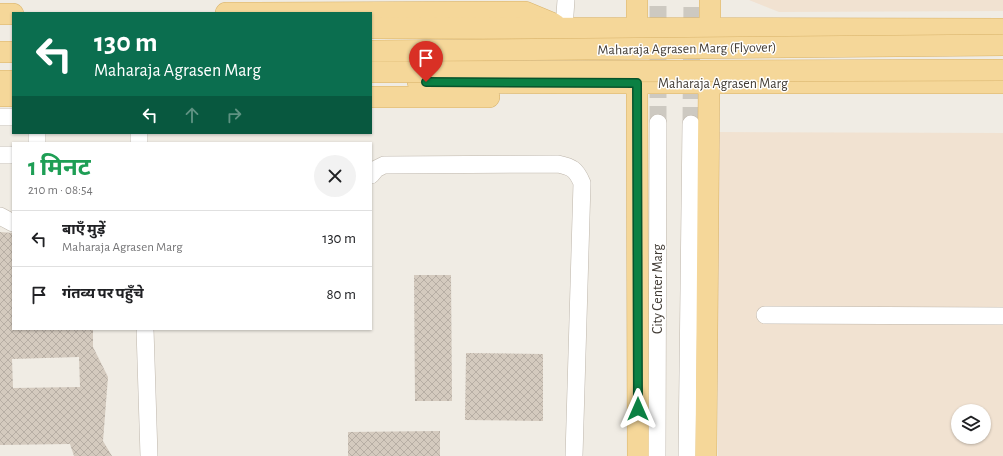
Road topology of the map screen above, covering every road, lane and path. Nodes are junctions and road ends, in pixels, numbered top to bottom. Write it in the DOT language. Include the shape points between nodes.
graph roads {
  1 [pos="566,0"];
  2 [pos="637,0"];
  3 [pos="710,0"];
  4 [pos="365,12"];
  5 [pos="0,14"];
  6 [pos="12,14"];
  7 [pos="0,28"];
  8 [pos="12,28"];
  9 [pos="372,28"];
  10 [pos="564,28"];
  11 [pos="637,28"];
  12 [pos="710,28"];
  13 [pos="1003,29"];
  14 [pos="1003,45"];
  15 [pos="372,51"];
  16 [pos="0,52"];
  17 [pos="12,52"];
  18 [pos="1003,70"];
  19 [pos="0,72"];
  20 [pos="12,72"];
  21 [pos="372,72"];
  22 [pos="0,81"];
  23 [pos="12,81"];
  24 [pos="372,81"];
  25 [pos="558,83"];
  26 [pos="637,83"];
  27 [pos="709,83"];
  28 [pos="1003,83"];
  29 [pos="0,96"];
  30 [pos="12,96"];
  31 [pos="372,97"];
  32 [pos="0,117"];
  33 [pos="12,117"];
  34 [pos="658,123"];
  35 [pos="691,124"];
  36 [pos="0,155"];
  37 [pos="12,155"];
  38 [pos="372,174"];
  39 [pos="0,216"];
  40 [pos="12,222"];
  41 [pos="765,315"];
  42 [pos="1003,316"];
  43 [pos="145,330"];
  44 [pos="149,456"];
  45 [pos="574,456"];
  46 [pos="638,456"];
  47 [pos="657,456"];
  48 [pos="687,456"];
  49 [pos="706,456"];
  1 -- 10 [label="street"];
  2 -- 11 [label="main road"];
  3 -- 12 [label="main road"];
  4 -- 10 [label="main road" via="525,12"];
  5 -- 6 [label="main road"];
  7 -- 8 [label="main road"];
  9 -- 10 [label="main road"];
  10 -- 11 [label="main road"];
  11 -- 12 [label="main road"];
  12 -- 13 [label="main road"];
  14 -- 15 [label="main road, Maharaja Agrasen Marg (Flyover), bridge"];
  16 -- 17 [label="main road"];
  18 -- 21 [label="main road, Maharaja Agrasen Marg (Flyover), bridge"];
  19 -- 20 [label="main road"];
  22 -- 23 [label="main road"];
  24 -- 25 [label="main road, Maharaja Agrasen Marg"];
  25 -- 26 [label="main road, Maharaja Agrasen Marg"];
  25 -- 31 [label="main road" via="508,97"];
  26 -- 27 [label="main road, Maharaja Agrasen Marg"];
  26 -- 46 [label="main road"];
  27 -- 28 [label="main road, Maharaja Agrasen Marg"];
  27 -- 49 [label="main road"];
  29 -- 30 [label="main road"];
  32 -- 33 [label="street"];
  34 -- 47 [label="street, City Center Marg"];
  35 -- 48 [label="street"];
  36 -- 37 [label="street"];
  38 -- 45 [label="street" via="384,165 558,164 569,166 578,173 582,183"];
  39 -- 40 [label="street"];
  41 -- 42 [label="street"];
  43 -- 44 [label="street"];
}
